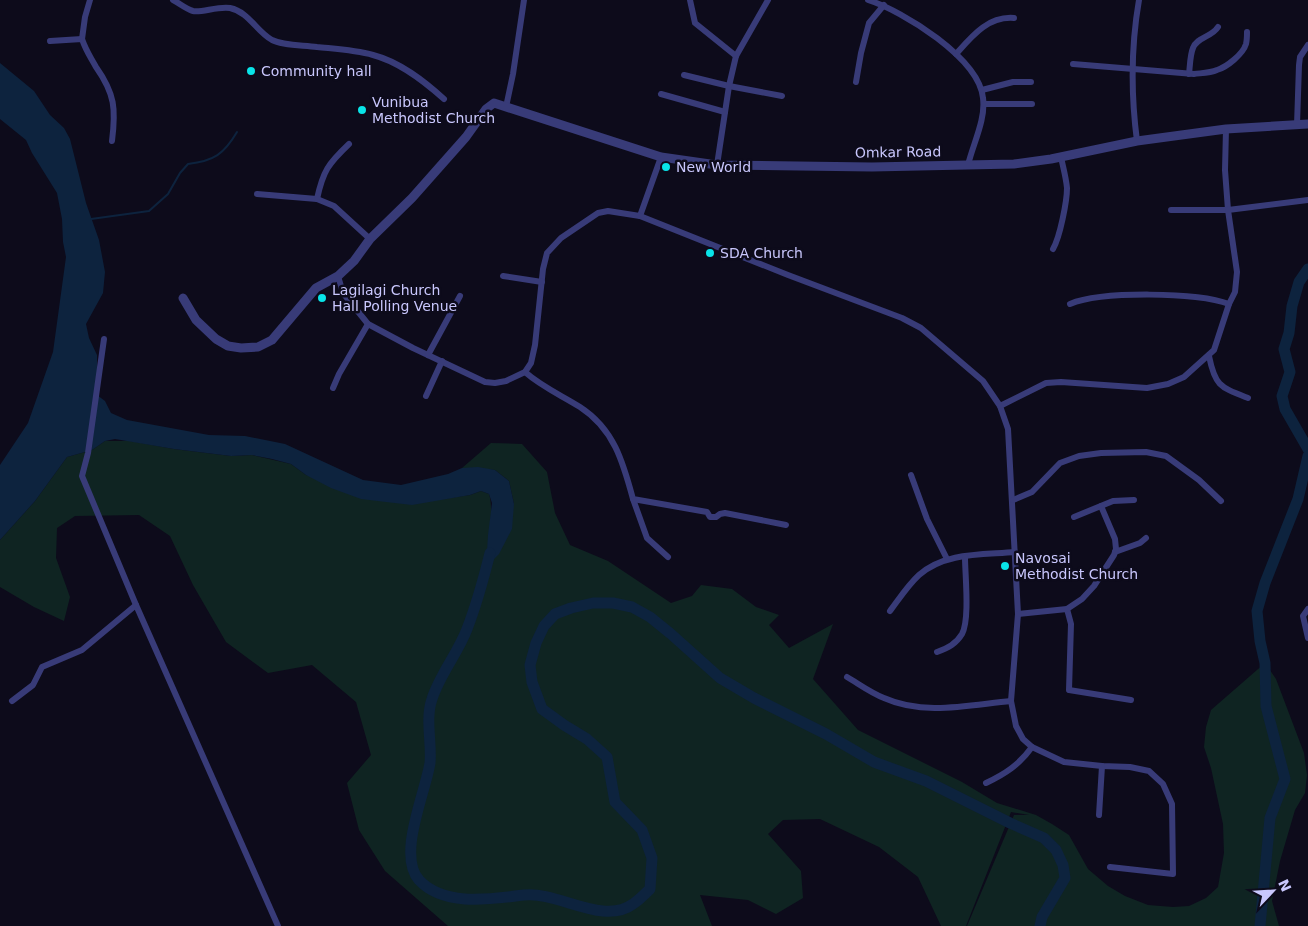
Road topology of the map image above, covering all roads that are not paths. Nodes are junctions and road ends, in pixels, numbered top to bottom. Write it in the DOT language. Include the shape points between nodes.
graph roads {
  1 [pos="90,0"];
  2 [pos="173,0"];
  3 [pos="524,0"];
  4 [pos="690,0"];
  5 [pos="768,0"];
  6 [pos="868,0"];
  7 [pos="1139,0"];
  8 [pos="884,5"];
  9 [pos="1014,18"];
  10 [pos="1218,27"];
  11 [pos="1247,32"];
  12 [pos="82,39"];
  13 [pos="50,41"];
  14 [pos="1308,45"];
  15 [pos="956,54"];
  16 [pos="736,56"];
  17 [pos="1073,64"];
  18 [pos="1133,69"];
  19 [pos="1188,74"];
  20 [pos="684,75"];
  21 [pos="856,82"];
  22 [pos="1031,82"];
  23 [pos="729,86"];
  24 [pos="982,90"];
  25 [pos="662,94"];
  26 [pos="782,96"];
  27 [pos="444,99"];
  28 [pos="984,104"];
  29 [pos="1032,104"];
  30 [pos="506,107"];
  31 [pos="725,112"];
  32 [pos="1297,124"];
  33 [pos="1308,124"];
  34 [pos="1226,130"];
  35 [pos="112,141"];
  36 [pos="1137,141"];
  37 [pos="349,144"];
  38 [pos="661,157"];
  39 [pos="1060,157"];
  40 [pos="968,164"];
  41 [pos="717,165"];
  42 [pos="257,194"];
  43 [pos="317,199"];
  44 [pos="1308,200"];
  45 [pos="1170,210"];
  46 [pos="1228,210"];
  47 [pos="640,216"];
  48 [pos="370,239"];
  49 [pos="1053,249"];
  50 [pos="338,276"];
  51 [pos="503,276"];
  52 [pos="542,282"];
  53 [pos="460,296"];
  54 [pos="183,298"];
  55 [pos="1070,304"];
  56 [pos="1229,304"];
  57 [pos="368,324"];
  58 [pos="104,339"];
  59 [pos="428,355"];
  60 [pos="1209,356"];
  61 [pos="442,362"];
  62 [pos="525,372"];
  63 [pos="333,388"];
  64 [pos="426,396"];
  65 [pos="1248,398"];
  66 [pos="1000,406"];
  67 [pos="911,475"];
  68 [pos="632,499"];
  69 [pos="1013,500"];
  70 [pos="1134,500"];
  71 [pos="1221,501"];
  72 [pos="1101,506"];
  73 [pos="1074,517"];
  74 [pos="786,525"];
  75 [pos="1146,538"];
  76 [pos="1015,552"];
  77 [pos="1115,552"];
  78 [pos="668,557"];
  79 [pos="964,557"];
  80 [pos="947,559"];
  81 [pos="136,605"];
  82 [pos="1067,608"];
  83 [pos="1308,609"];
  84 [pos="890,611"];
  85 [pos="1018,614"];
  86 [pos="1308,638"];
  87 [pos="938,652"];
  88 [pos="847,677"];
  89 [pos="1131,700"];
  90 [pos="12,701"];
  91 [pos="1011,701"];
  92 [pos="1032,747"];
  93 [pos="1102,766"];
  94 [pos="986,783"];
  95 [pos="1099,815"];
  96 [pos="1110,867"];
  97 [pos="278,926"];
  1 -- 12 [label="street"];
  2 -- 27 [label="street" via="194,12 216,7 243,13 266,35 279,42 375,55 413,74"];
  3 -- 30 [label="street"];
  4 -- 16 [label="street" via="695,23"];
  5 -- 16 [label="street"];
  6 -- 8 [label="street"];
  7 -- 18 [label="street"];
  8 -- 15 [label="street" via="933,35"];
  8 -- 21 [label="street" via="869,23"];
  9 -- 15 [label="street" via="992,21"];
  10 -- 19 [label="street" via="1193,48"];
  11 -- 19 [label="street" via="1246,44 1220,70"];
  12 -- 13 [label="street"];
  12 -- 35 [label="street" via="86,53 110,92 115,115"];
  14 -- 32 [label="street" via="1300,57"];
  15 -- 24 [label="street"];
  16 -- 23 [label="street"];
  17 -- 18 [label="street"];
  18 -- 19 [label="street"];
  18 -- 36 [label="street"];
  20 -- 23 [label="street"];
  22 -- 24 [label="street" via="1013,82"];
  23 -- 26 [label="street"];
  23 -- 31 [label="street"];
  24 -- 28 [label="street"];
  25 -- 31 [label="street"];
  28 -- 29 [label="street"];
  28 -- 40 [label="street"];
  30 -- 38 [label="street, Omkar Road"];
  30 -- 48 [label="street, Omkar Road" via="494,103 486,110 412,198"];
  31 -- 41 [label="street"];
  32 -- 33 [label="street, Omkar Road"];
  32 -- 34 [label="street, Omkar Road"];
  34 -- 36 [label="street, Omkar Road"];
  34 -- 46 [label="street"];
  36 -- 39 [label="street, Omkar Road"];
  37 -- 43 [label="street" via="329,164"];
  38 -- 41 [label="street, Omkar Road"];
  38 -- 47 [label="street"];
  39 -- 40 [label="street, Omkar Road" via="1014,164"];
  39 -- 49 [label="street" via="1067,196"];
  40 -- 41 [label="street, Omkar Road" via="872,167"];
  42 -- 43 [label="street"];
  43 -- 48 [label="street" via="334,206"];
  44 -- 46 [label="street"];
  45 -- 46 [label="street"];
  46 -- 56 [label="street" via="1236,272 1235,292"];
  47 -- 52 [label="street" via="608,211 598,213 561,238 547,252"];
  47 -- 66 [label="street" via="921,328 983,381"];
  48 -- 50 [label="street"];
  50 -- 54 [label="street" via="316,288 272,340 258,347 228,346 196,320"];
  50 -- 57 [label="street" via="342,293"];
  51 -- 52 [label="street"];
  52 -- 62 [label="street" via="533,354"];
  53 -- 59 [label="street"];
  55 -- 56 [label="street" via="1145,294 1209,298"];
  56 -- 60 [label="street" via="1214,350"];
  57 -- 59 [label="street"];
  57 -- 63 [label="street"];
  58 -- 81 [label="street" via="82,476"];
  59 -- 61 [label="street"];
  60 -- 65 [label="street" via="1216,380 1231,392"];
  60 -- 66 [label="street" via="1184,377 1168,384 1147,388 1046,383"];
  61 -- 62 [label="street" via="490,382 506,381"];
  61 -- 64 [label="street"];
  62 -- 68 [label="street" via="536,382 582,408 609,433 618,450"];
  66 -- 69 [label="street" via="1008,429"];
  67 -- 80 [label="street" via="927,519"];
  68 -- 74 [label="street" via="707,512 710,517 725,513"];
  68 -- 78 [label="street" via="647,538"];
  69 -- 71 [label="street" via="1032,492 1060,463 1078,456 1146,452 1166,456"];
  69 -- 76 [label="street"];
  70 -- 72 [label="street"];
  72 -- 73 [label="street"];
  72 -- 77 [label="street" via="1114,539"];
  75 -- 77 [label="street"];
  76 -- 79 [label="street"];
  76 -- 85 [label="street"];
  77 -- 82 [label="street" via="1082,600"];
  79 -- 80 [label="street"];
  79 -- 87 [label="street" via="966,618 963,633 949,648"];
  80 -- 84 [label="street" via="918,576"];
  81 -- 90 [label="street" via="82,650 42,667 33,685"];
  81 -- 97 [label="street"];
  82 -- 85 [label="street"];
  82 -- 89 [label="street" via="1071,624 1069,690"];
  83 -- 86 [label="street" via="1303,616"];
  85 -- 91 [label="street"];
  88 -- 91 [label="street" via="883,698 917,707 942,708"];
  91 -- 92 [label="street" via="1016,726"];
  92 -- 93 [label="street" via="1064,762"];
  92 -- 94 [label="street" via="1017,765"];
  93 -- 95 [label="street"];
  93 -- 96 [label="street" via="1130,767 1148,772 1163,784 1172,804 1173,874"];
}
